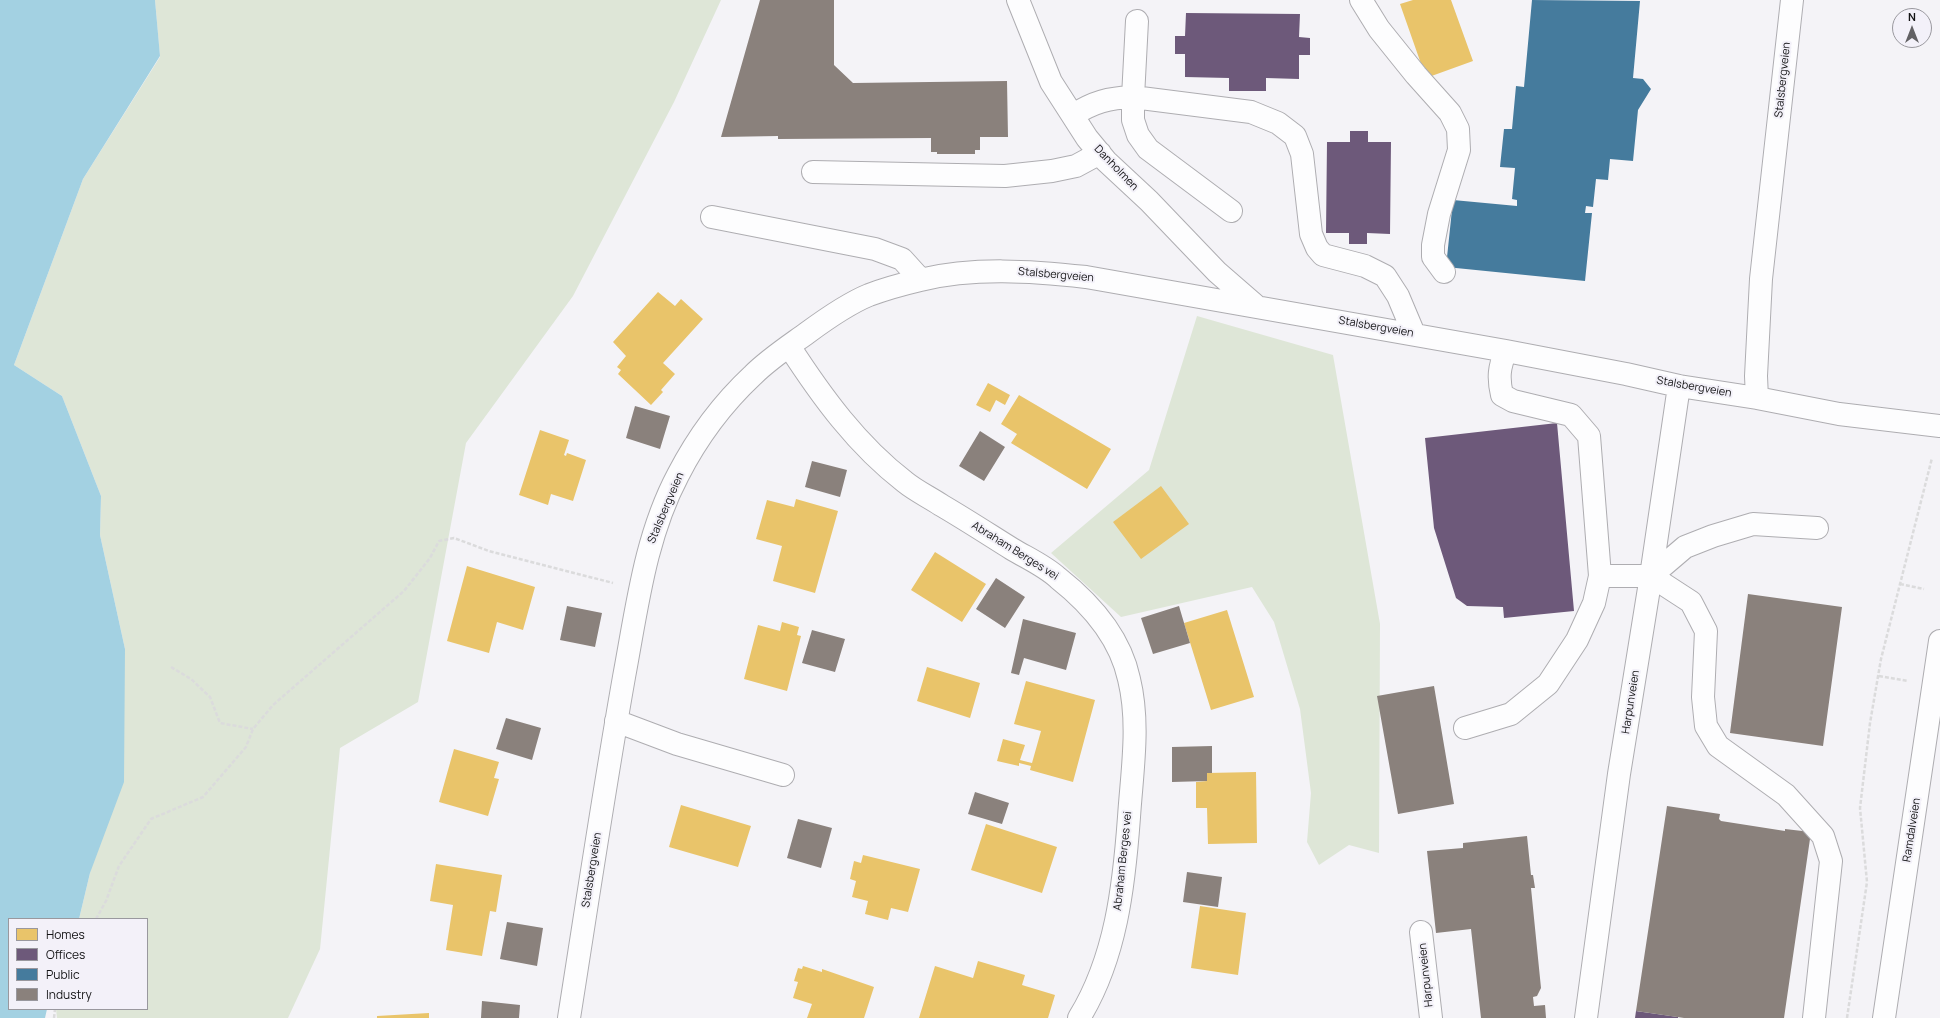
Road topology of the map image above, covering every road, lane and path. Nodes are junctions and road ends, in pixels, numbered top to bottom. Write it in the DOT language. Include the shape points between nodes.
graph roads {
  1 [pos="1018,0"];
  2 [pos="1361,0"];
  3 [pos="1792,0"];
  4 [pos="1138,21"];
  5 [pos="1133,97"];
  6 [pos="1073,115"];
  7 [pos="1100,153"];
  8 [pos="813,172"];
  9 [pos="1231,212"];
  10 [pos="712,217"];
  11 [pos="1444,272"];
  12 [pos="921,280"];
  13 [pos="1256,306"];
  14 [pos="1414,334"];
  15 [pos="789,346"];
  16 [pos="1506,351"];
  17 [pos="1679,386"];
  18 [pos="1757,398"];
  19 [pos="1940,426"];
  20 [pos="1932,458"];
  21 [pos="1817,528"];
  22 [pos="1600,576"];
  23 [pos="1651,576"];
  24 [pos="1900,584"];
  25 [pos="1924,589"];
  26 [pos="641,590"];
  27 [pos="1940,641"];
  28 [pos="171,667"];
  29 [pos="1937,686"];
  30 [pos="616,721"];
  31 [pos="1465,728"];
  32 [pos="253,729"];
  33 [pos="783,775"];
  34 [pos="97,918"];
  35 [pos="1421,932"];
  36 [pos="569,1018"];
  37 [pos="1079,1018"];
  38 [pos="1431,1018"];
  39 [pos="1586,1018"];
  40 [pos="1814,1018"];
  41 [pos="1847,1018"];
  42 [pos="1884,1018"];
  1 -- 6 [label="street, Danholmen" via="1051,82"];
  2 -- 11 [label="street" via="1379,29 1450,113 1458,129 1459,150 1432,245 1433,257"];
  3 -- 18 [label="street, Stalsbergveien" via="1761,279"];
  4 -- 5 [label="street"];
  5 -- 6 [label="street" via="1113,98 1090,104"];
  5 -- 9 [label="street" via="1134,120 1138,135 1148,148"];
  5 -- 14 [label="street" via="1251,112 1278,123 1295,136 1302,154 1311,234 1317,248 1323,255 1365,266 1385,276 1398,296"];
  6 -- 7 [label="street, Danholmen"];
  7 -- 8 [label="street" via="1076,166 1005,176"];
  7 -- 13 [label="street, Danholmen" via="1217,272"];
  10 -- 12 [label="street" via="875,249 902,259"];
  12 -- 13 [label="street, Stalsbergveien" via="978,272 1036,271"];
  12 -- 15 [label="street, Stalsbergveien" via="869,295 827,318"];
  13 -- 14 [label="street, Stalsbergveien"];
  14 -- 16 [label="street, Stalsbergveien"];
  15 -- 26 [label="street, Stalsbergveien" via="754,374 722,408 701,436 677,476 658,521 648,551"];
  15 -- 37 [label="street, Abraham Berges vei" via="818,391 874,456 907,484 1057,577 1097,613 1115,640 1129,677 1135,736 1126,863 1115,933"];
  16 -- 17 [label="street, Stalsbergveien"];
  16 -- 22 [label="street" via="1500,365 1498,380 1502,395 1513,401 1571,415 1589,436"];
  17 -- 18 [label="street, Stalsbergveien"];
  17 -- 23 [label="street, Harpunveien"];
  18 -- 19 [label="street, Stalsbergveien" via="1839,414"];
  20 -- 24 [label="path"];
  21 -- 23 [label="street" via="1753,524 1685,547"];
  22 -- 23 [label="street"];
  22 -- 31 [label="street" via="1594,603 1577,640 1548,684 1511,714"];
  23 -- 39 [label="street, Harpunveien" via="1619,774"];
  23 -- 40 [label="street" via="1691,602 1706,631 1703,697 1706,726 1718,746 1786,794 1823,836 1831,861"];
  24 -- 25 [label="path"];
  24 -- 41 [label="path" via="1881,659 1870,723 1860,808 1867,882"];
  26 -- 30 [label="street, Stalsbergveien"];
  26 -- 32 [label="path" via="496,552 454,538 439,541 430,558 404,591 273,705"];
  27 -- 29 [label="street, Ramdalveien"];
  28 -- 32 [label="path" via="190,679 210,697 220,723"];
  29 -- 42 [label="street, Ramdalveien"];
  30 -- 33 [label="street" via="676,744"];
  30 -- 36 [label="street, Stalsbergveien"];
  32 -- 34 [label="path" via="246,747 203,797 151,820 119,866"];
  35 -- 38 [label="street, Harpunveien"];
}
